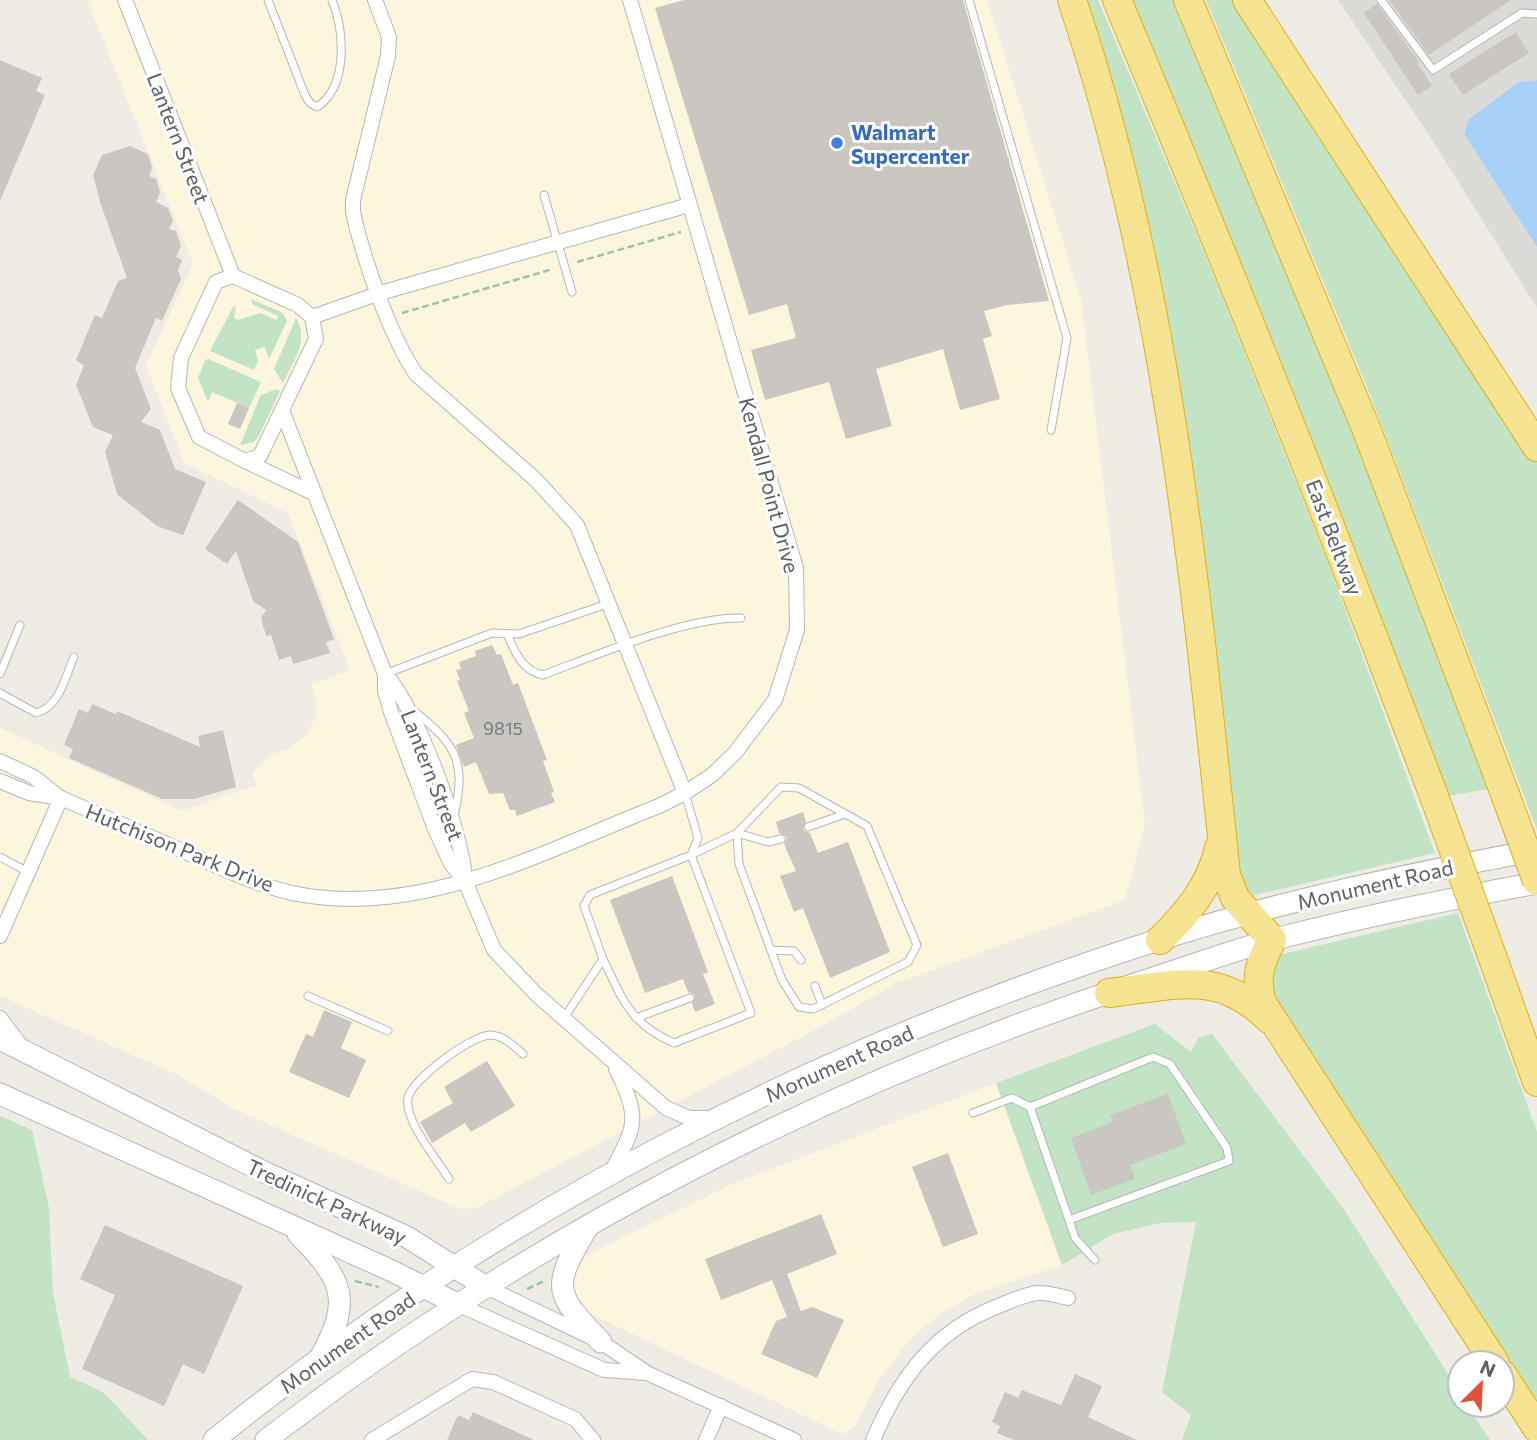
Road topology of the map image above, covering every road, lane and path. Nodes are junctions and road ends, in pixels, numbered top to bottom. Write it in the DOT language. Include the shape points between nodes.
graph roads {
  1 [pos="125,0"];
  2 [pos="268,0"];
  3 [pos="332,0"];
  4 [pos="375,0"];
  5 [pos="630,0"];
  6 [pos="969,0"];
  7 [pos="1072,0"];
  8 [pos="1116,0"];
  9 [pos="1188,0"];
  10 [pos="1247,0"];
  11 [pos="1381,0"];
  12 [pos="1537,14"];
  13 [pos="544,195"];
  14 [pos="689,205"];
  15 [pos="684,231"];
  16 [pos="558,243"];
  17 [pos="565,266"];
  18 [pos="233,276"];
  19 [pos="572,292"];
  20 [pos="380,293"];
  21 [pos="402,313"];
  22 [pos="312,317"];
  23 [pos="282,413"];
  24 [pos="1051,430"];
  25 [pos="1537,447"];
  26 [pos="245,461"];
  27 [pos="315,494"];
  28 [pos="610,602"];
  29 [pos="741,618"];
  30 [pos="20,625"];
  31 [pos="507,634"];
  32 [pos="627,644"];
  33 [pos="74,657"];
  34 [pos="0,674"];
  35 [pos="385,674"];
  36 [pos="0,693"];
  37 [pos="409,707"];
  38 [pos="0,761"];
  39 [pos="0,781"];
  40 [pos="685,793"];
  41 [pos="61,798"];
  42 [pos="845,814"];
  43 [pos="453,820"];
  44 [pos="808,827"];
  45 [pos="737,833"];
  46 [pos="1222,835"];
  47 [pos="781,839"];
  48 [pos="1537,850"];
  49 [pos="691,855"];
  50 [pos="0,857"];
  51 [pos="28,872"];
  52 [pos="465,881"];
  53 [pos="1537,882"];
  54 [pos="1249,915"];
  55 [pos="0,936"];
  56 [pos="1160,940"];
  57 [pos="1272,940"];
  58 [pos="771,950"];
  59 [pos="603,959"];
  60 [pos="801,960"];
  61 [pos="815,986"];
  62 [pos="1109,993"];
  63 [pos="308,996"];
  64 [pos="690,998"];
  65 [pos="822,1005"];
  66 [pos="0,1018"];
  67 [pos="564,1018"];
  68 [pos="636,1018"];
  69 [pos="1273,1023"];
  70 [pos="388,1031"];
  71 [pos="0,1039"];
  72 [pos="24,1051"];
  73 [pos="523,1054"];
  74 [pos="611,1059"];
  75 [pos="1537,1082"];
  76 [pos="0,1094"];
  77 [pos="1030,1107"];
  78 [pos="973,1113"];
  79 [pos="720,1118"];
  80 [pos="609,1176"];
  81 [pos="449,1179"];
  82 [pos="1069,1220"];
  83 [pos="289,1225"];
  84 [pos="589,1225"];
  85 [pos="1095,1260"];
  86 [pos="456,1267"];
  87 [pos="345,1277"];
  88 [pos="546,1280"];
  89 [pos="486,1287"];
  90 [pos="425,1288"];
  91 [pos="388,1290"];
  92 [pos="517,1294"];
  93 [pos="1068,1298"];
  94 [pos="457,1304"];
  95 [pos="601,1342"];
  96 [pos="1486,1349"];
  97 [pos="320,1359"];
  98 [pos="648,1373"];
  99 [pos="1516,1396"];
  100 [pos="721,1406"];
  101 [pos="1537,1428"];
  102 [pos="214,1440"];
  103 [pos="266,1440"];
  104 [pos="372,1440"];
  105 [pos="593,1440"];
  106 [pos="706,1440"];
  107 [pos="794,1440"];
  108 [pos="873,1440"];
  1 -- 18 [label="street, Lantern Street"];
  2 -- 3 [label="lane" via="305,95 317,107 326,101 344,48"];
  4 -- 20 [label="street" via="389,37 388,56 353,212"];
  5 -- 14 [label="street, Kendall Point Drive"];
  6 -- 24 [label="lane" via="1067,338"];
  7 -- 46 [label="highway" via="1124,177 1161,349"];
  8 -- 75 [label="highway, East Beltway, bridge" via="1340,548"];
  9 -- 53 [label="highway, bridge" via="1366,428"];
  10 -- 25 [label="highway"];
  11 -- 12 [label="lane" via="1433,70 1522,13"];
  13 -- 16 [label="lane"];
  14 -- 16 [label="street"];
  14 -- 40 [label="street, Kendall Point Drive" via="796,568 797,630 775,700 735,752"];
  15 -- 17 [label="path"];
  16 -- 17 [label="lane"];
  16 -- 20 [label="street"];
  17 -- 19 [label="lane"];
  17 -- 21 [label="path"];
  18 -- 22 [label="street" via="298,305"];
  18 -- 26 [label="street" via="216,282 181,358 178,388 199,438"];
  20 -- 22 [label="street"];
  20 -- 28 [label="street" via="416,374 536,480 578,525"];
  22 -- 23 [label="street" via="316,339"];
  23 -- 26 [label="street" via="260,456"];
  23 -- 27 [label="street, Lantern Street"];
  26 -- 27 [label="street"];
  27 -- 35 [label="street, Lantern Street"];
  28 -- 31 [label="lane" via="519,634"];
  28 -- 32 [label="street"];
  29 -- 32 [label="lane" via="726,617"];
  30 -- 34 [label="lane"];
  31 -- 32 [label="lane" via="518,659 530,672 543,675"];
  31 -- 35 [label="lane" via="492,633"];
  32 -- 40 [label="street"];
  33 -- 36 [label="lane" via="54,704 46,710 36,713"];
  35 -- 37 [label="street, Lantern Street"];
  35 -- 52 [label="street, Lantern Street" via="384,691 435,829 451,864"];
  37 -- 43 [label="street, Lantern Street"];
  37 -- 43 [label="lane" via="452,746 460,769"];
  38 -- 41 [label="street, Hutchison Park Drive" via="34,777"];
  39 -- 41 [label="street, Hutchison Park Drive" via="29,793"];
  40 -- 49 [label="lane" via="698,838"];
  40 -- 52 [label="street, Kendall Point Drive"];
  41 -- 51 [label="street, Hutchison Park Drive"];
  41 -- 52 [label="street, Hutchison Park Drive" via="246,878 292,893 390,899"];
  42 -- 44 [label="lane"];
  42 -- 45 [label="lane" via="799,788 781,787"];
  42 -- 65 [label="lane" via="867,827 917,945 908,962"];
  43 -- 52 [label="street, Lantern Street"];
  45 -- 47 [label="lane" via="768,842"];
  45 -- 49 [label="lane"];
  45 -- 58 [label="lane" via="739,864"];
  46 -- 54 [label="highway" via="1227,875 1235,898"];
  46 -- 56 [label="highway" via="1207,884"];
  48 -- 54 [label="main road, Monument Road" via="1431,870"];
  49 -- 59 [label="lane" via="590,895 583,906"];
  49 -- 68 [label="lane" via="751,1013 674,1043"];
  50 -- 51 [label="lane"];
  51 -- 55 [label="street, Hutchison Park Drive"];
  52 -- 67 [label="street, Lantern Street" via="494,950"];
  53 -- 57 [label="main road, Monument Road"];
  54 -- 56 [label="main road, Monument Road"];
  54 -- 57 [label="highway"];
  56 -- 79 [label="main road, Monument Road" via="910,1030"];
  57 -- 62 [label="main road, Monument Road"];
  57 -- 69 [label="highway" via="1258,965 1256,983"];
  58 -- 60 [label="lane" via="794,951"];
  58 -- 65 [label="lane" via="799,1007"];
  59 -- 67 [label="lane"];
  59 -- 68 [label="lane"];
  61 -- 65 [label="lane"];
  62 -- 69 [label="highway" via="1207,983 1235,993"];
  62 -- 84 [label="main road, Monument Road" via="881,1079 791,1119"];
  63 -- 70 [label="lane"];
  64 -- 68 [label="lane"];
  66 -- 72 [label="street"];
  67 -- 74 [label="street, Lantern Street"];
  69 -- 96 [label="highway"];
  71 -- 72 [label="main road, Tredinick Parkway"];
  72 -- 86 [label="main road, Tredinick Parkway" via="266,1173 407,1237"];
  73 -- 81 [label="lane" via="508,1041 490,1035 474,1040 420,1077 408,1097 411,1118"];
  74 -- 79 [label="street, Lantern Street" via="666,1108 690,1118"];
  74 -- 80 [label="street" via="634,1108 634,1124"];
  76 -- 83 [label="main road, Tredinick Parkway"];
  77 -- 78 [label="lane" via="1012,1098"];
  77 -- 82 [label="lane"];
  77 -- 82 [label="lane" via="1153,1057 1170,1064 1227,1148 1229,1161"];
  79 -- 80 [label="main road, Monument Road"];
  80 -- 86 [label="main road, Monument Road"];
  82 -- 85 [label="lane" via="1076,1238"];
  83 -- 90 [label="main road, Tredinick Parkway"];
  83 -- 97 [label="main road" via="330,1268 340,1291 338,1322"];
  84 -- 89 [label="main road, Monument Road"];
  84 -- 95 [label="main road" via="567,1262 563,1295"];
  86 -- 89 [label="main road, Tredinick Parkway"];
  86 -- 90 [label="main road, Monument Road"];
  87 -- 91 [label="path"];
  88 -- 92 [label="path"];
  89 -- 94 [label="main road, Monument Road"];
  89 -- 95 [label="street, Tredinick Parkway"];
  90 -- 94 [label="main road, Tredinick Parkway"];
  90 -- 97 [label="main road, Monument Road"];
  93 -- 108 [label="street" via="1038,1293 971,1317 942,1336 908,1374"];
  94 -- 98 [label="street, Tredinick Parkway" via="604,1370"];
  94 -- 103 [label="main road, Monument Road"];
  95 -- 98 [label="street, Tredinick Parkway"];
  97 -- 102 [label="main road, Monument Road"];
  98 -- 100 [label="street, Tredinick Parkway"];
  99 -- 101 [label="highway"];
  100 -- 106 [label="street"];
  100 -- 107 [label="street, Tredinick Parkway"];
  104 -- 105 [label="street" via="472,1379 493,1382 575,1419"];
}
